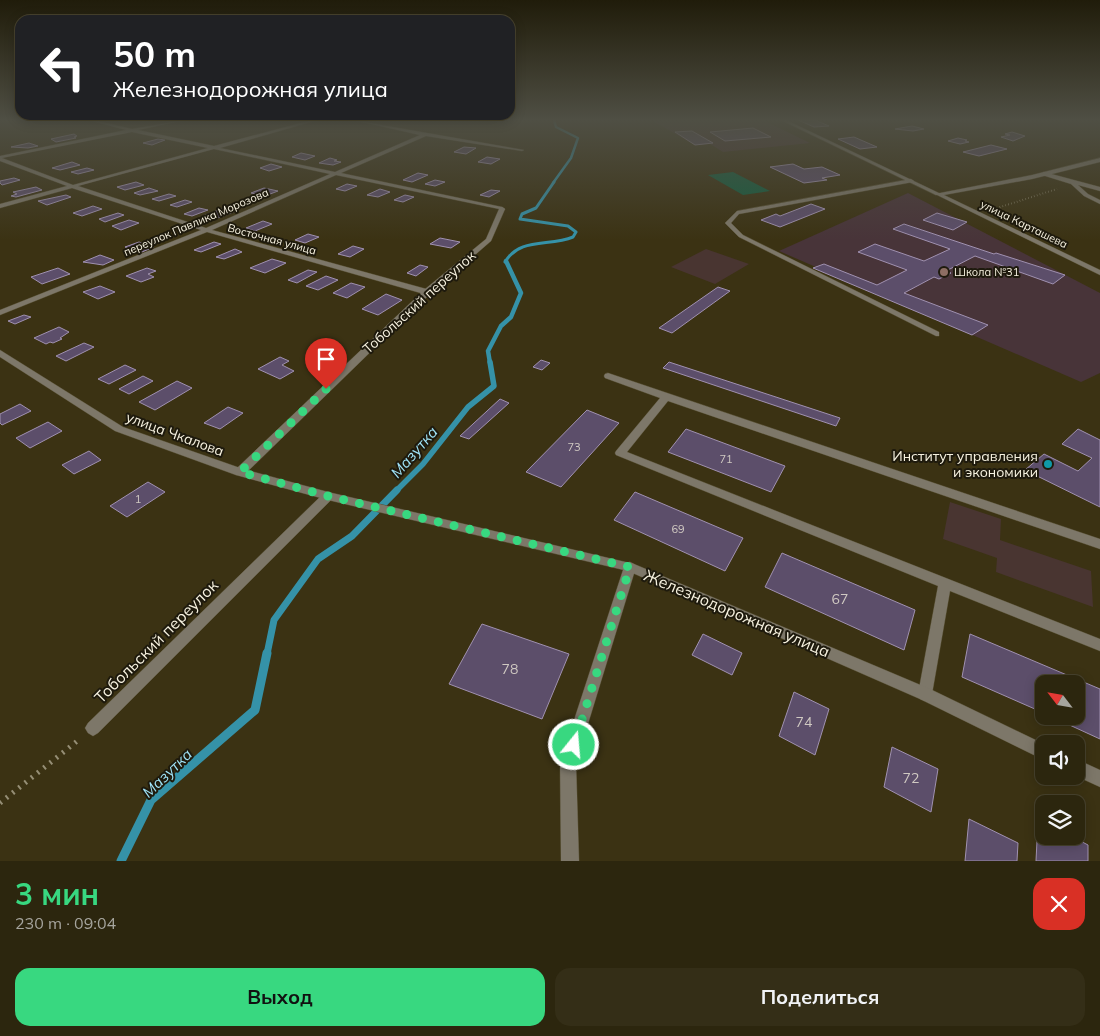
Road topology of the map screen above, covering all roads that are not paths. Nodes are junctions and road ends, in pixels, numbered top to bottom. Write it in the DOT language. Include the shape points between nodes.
graph roads {
  1 [pos="5,160"];
  2 [pos="165,160"];
  3 [pos="274,160"];
  4 [pos="368,160"];
  5 [pos="868,160"];
  6 [pos="1100,160"];
  7 [pos="336,174"];
  8 [pos="1044,174"];
  9 [pos="1063,179"];
  10 [pos="911,181"];
  11 [pos="1100,182"];
  12 [pos="68,186"];
  13 [pos="1100,189"];
  14 [pos="938,194"];
  15 [pos="1100,202"];
  16 [pos="0,206"];
  17 [pos="204,231"];
  18 [pos="1100,273"];
  19 [pos="427,292"];
  20 [pos="0,313"];
  21 [pos="936,334"];
  22 [pos="0,353"];
  23 [pos="608,376"];
  24 [pos="666,397"];
  25 [pos="240,472"];
  26 [pos="328,496"];
  27 [pos="1100,544"];
  28 [pos="630,567"];
  29 [pos="945,583"];
  30 [pos="1100,645"];
  31 [pos="925,694"];
  32 [pos="93,728"];
  33 [pos="1035,748"];
  34 [pos="1085,772"];
  35 [pos="1100,779"];
  36 [pos="570,861"];
  1 -- 12 [label="street, Восточная улица"];
  2 -- 12 [label="street"];
  3 -- 7 [label="street"];
  4 -- 7 [label="street, переулок Павлика Морозова"];
  5 -- 10 [label="street, улица Карташева"];
  6 -- 8 [label="street, улица Карташева"];
  7 -- 17 [label="street, переулок Павлика Морозова"];
  7 -- 19 [label="street, Тобольский переулок" via="502,209 489,240"];
  8 -- 9 [label="street"];
  8 -- 14 [label="street, улица Карташева"];
  9 -- 11 [label="street"];
  9 -- 13 [label="street"];
  9 -- 15 [label="street"];
  10 -- 14 [label="street, улица Карташева"];
  10 -- 21 [label="street" via="737,213 728,222 741,236"];
  12 -- 16 [label="street"];
  12 -- 17 [label="street, Восточная улица"];
  14 -- 18 [label="street, улица Карташева"];
  17 -- 19 [label="street, Восточная улица"];
  17 -- 20 [label="street, переулок Павлика Морозова"];
  19 -- 25 [label="street, Тобольский переулок"];
  22 -- 25 [label="street, улица Чкалова" via="119,429"];
  23 -- 24 [label="street"];
  24 -- 27 [label="street"];
  24 -- 29 [label="street" via="620,454"];
  25 -- 26 [label="street, улица Чкалова"];
  26 -- 28 [label="street, Железнодорожная улица"];
  26 -- 32 [label="street, Тобольский переулок"];
  28 -- 31 [label="street, Железнодорожная улица"];
  28 -- 36 [label="street" via="568,763"];
  29 -- 30 [label="street"];
  29 -- 31 [label="street"];
  31 -- 33 [label="street, Железнодорожная улица"];
  34 -- 35 [label="street"];
}
